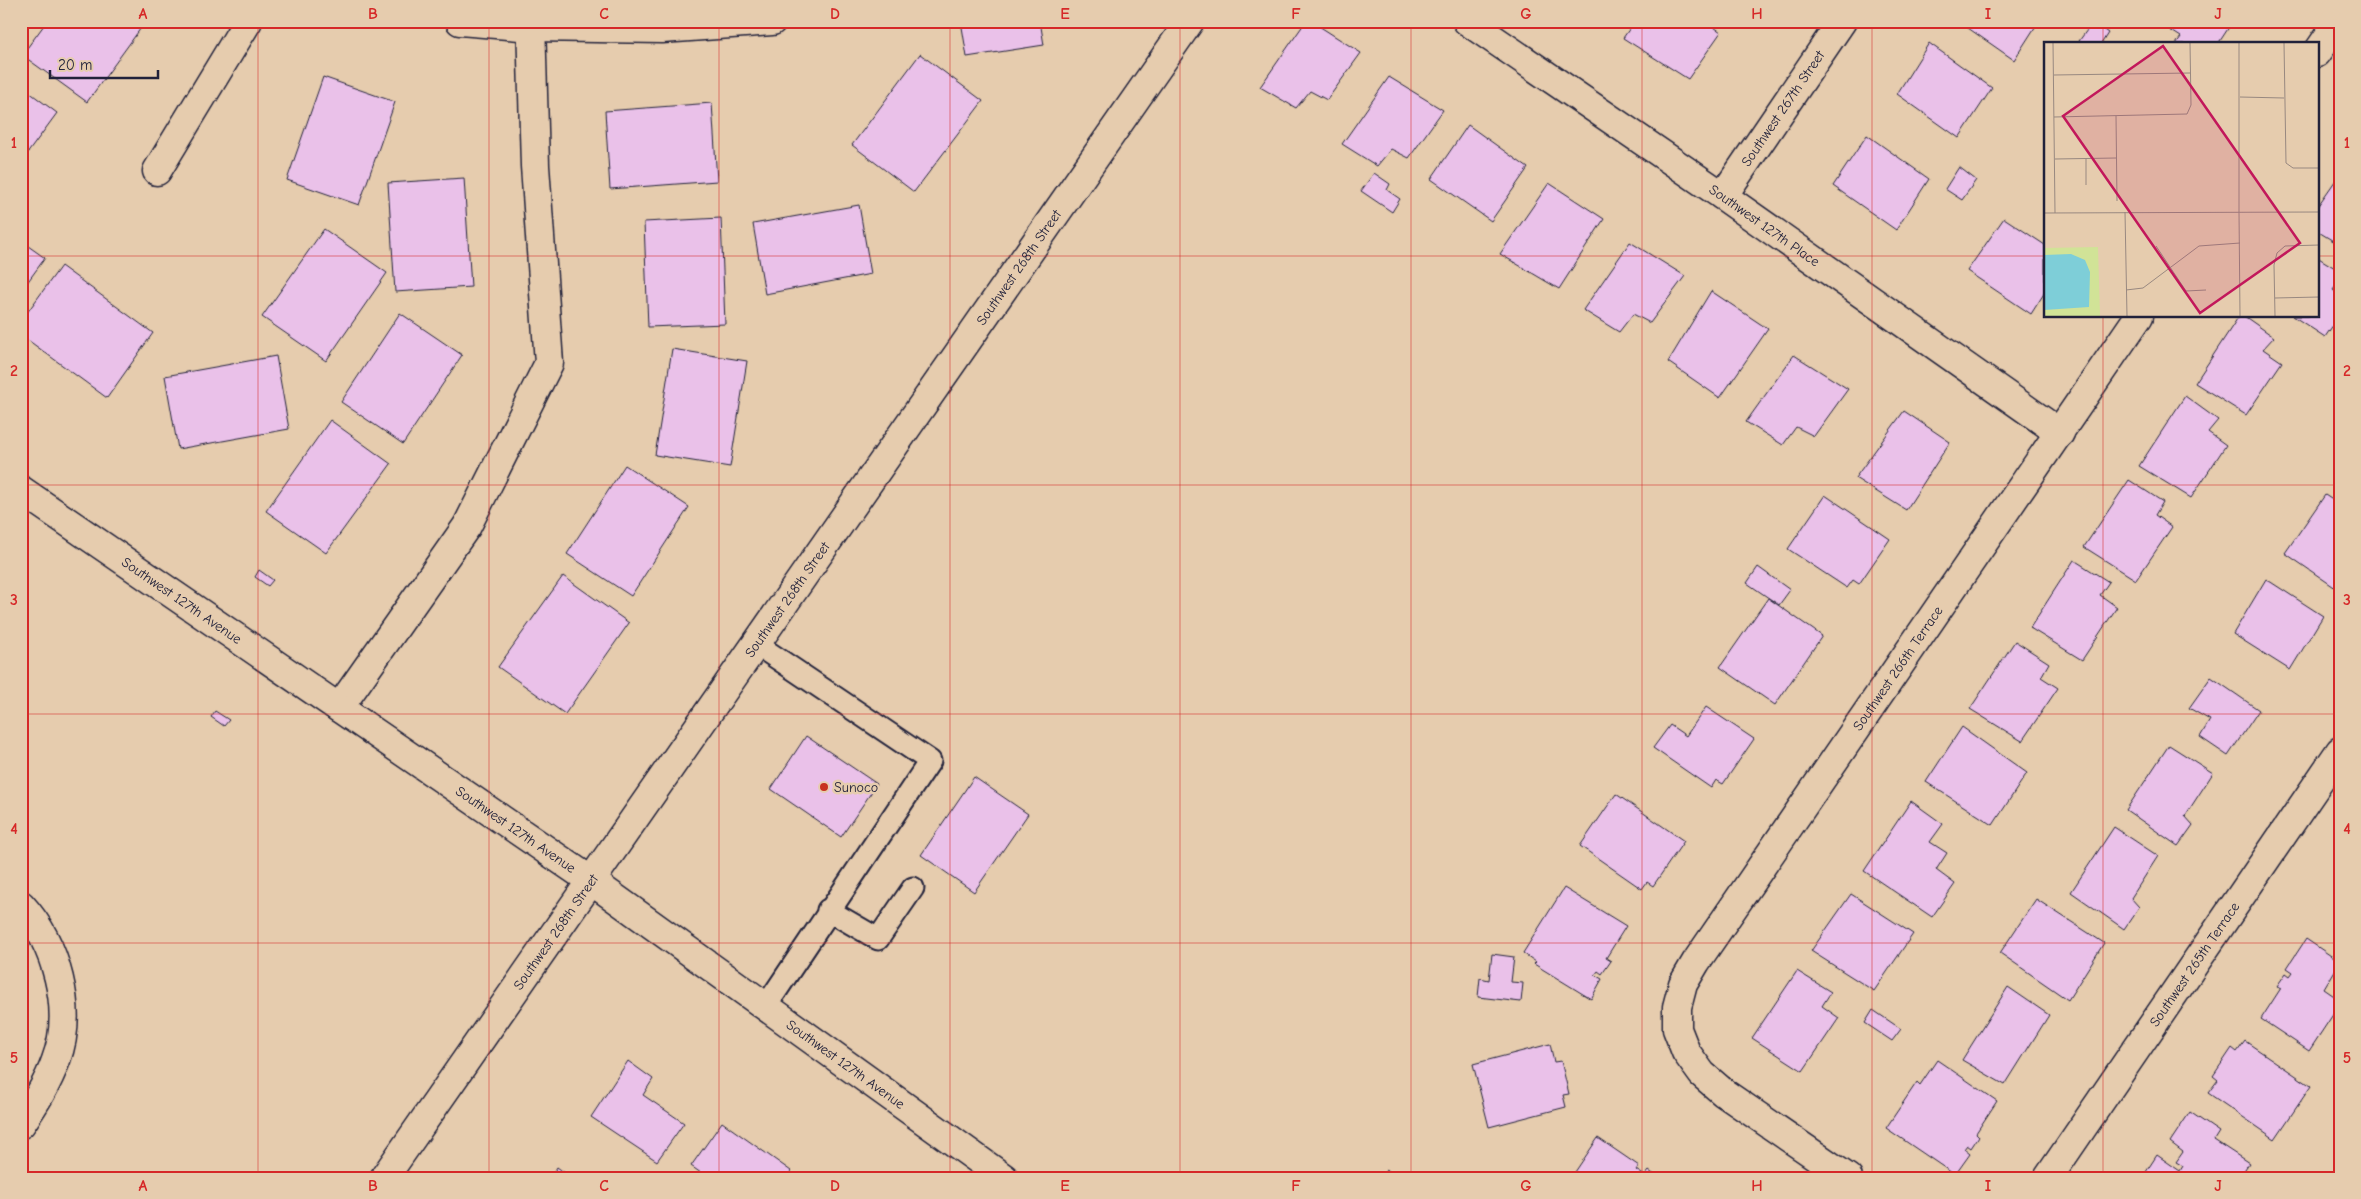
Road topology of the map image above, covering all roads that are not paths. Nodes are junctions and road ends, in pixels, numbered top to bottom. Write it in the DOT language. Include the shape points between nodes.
graph roads {
  1 [pos="248,21"];
  2 [pos="460,21"];
  3 [pos="772,21"];
  4 [pos="1190,21"];
  5 [pos="1467,21"];
  6 [pos="1842,21"];
  7 [pos="2339,21"];
  8 [pos="531,24"];
  9 [pos="2318,52"];
  10 [pos="157,171"];
  11 [pos="1723,196"];
  12 [pos="2138,318"];
  13 [pos="2060,433"];
  14 [pos="21,490"];
  15 [pos="756,644"];
  16 [pos="339,708"];
  17 [pos="2340,751"];
  18 [pos="590,880"];
  19 [pos="913,888"];
  20 [pos="21,905"];
  21 [pos="828,910"];
  22 [pos="766,1006"];
  23 [pos="21,1124"];
  24 [pos="384,1178"];
  25 [pos="1004,1178"];
  26 [pos="1848,1178"];
  27 [pos="2048,1178"];
  1 -- 10 [label="street"];
  2 -- 8 [label="street"];
  3 -- 8 [label="street" via="662,28"];
  4 -- 15 [label="street, Southwest 268th Street"];
  5 -- 11 [label="street, Southwest 127th Place"];
  6 -- 11 [label="street, Southwest 267th Street"];
  7 -- 9 [label="street"];
  8 -- 16 [label="street" via="535,166 549,363 468,526"];
  11 -- 13 [label="street, Southwest 127th Place"];
  12 -- 13 [label="street, Southwest 266th Terrace"];
  13 -- 26 [label="street, Southwest 266th Terrace" via="1683,984 1677,1007 1677,1029 1686,1052 1702,1074 1724,1093"];
  14 -- 16 [label="street, Southwest 127th Avenue"];
  15 -- 18 [label="street, Southwest 268th Street"];
  15 -- 21 [label="lane" via="930,761"];
  16 -- 18 [label="street, Southwest 127th Avenue"];
  17 -- 27 [label="street, Southwest 265th Terrace"];
  18 -- 22 [label="street, Southwest 127th Avenue"];
  18 -- 24 [label="street, Southwest 268th Street"];
  19 -- 21 [label="lane" via="878,939"];
  20 -- 23 [label="street" via="34,919 51,954 63,993 63,1023 57,1058 41,1094"];
  21 -- 22 [label="lane"];
  22 -- 25 [label="street, Southwest 127th Avenue"];
}
